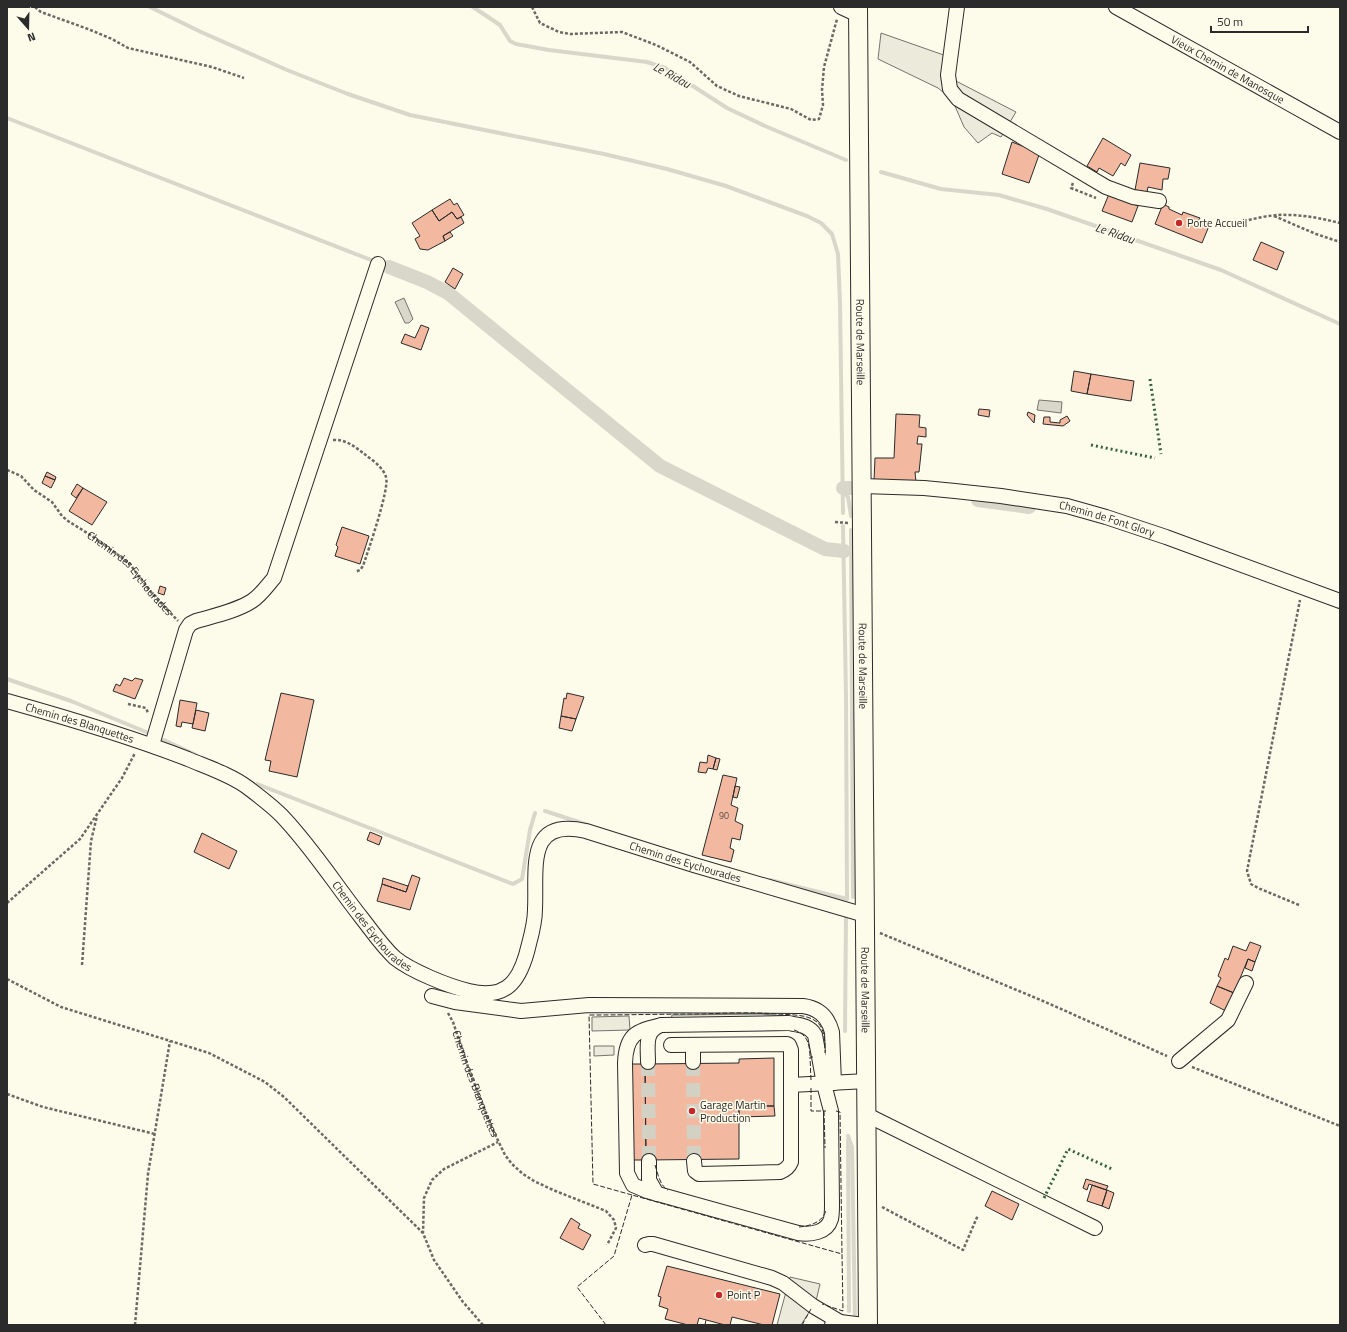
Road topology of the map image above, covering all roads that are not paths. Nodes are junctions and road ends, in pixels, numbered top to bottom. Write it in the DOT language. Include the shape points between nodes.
graph roads {
  1 [pos="956,7"];
  2 [pos="1116,7"];
  3 [pos="840,10"];
  4 [pos="858,11"];
  5 [pos="1340,132"];
  6 [pos="1159,201"];
  7 [pos="378,264"];
  8 [pos="862,486"];
  9 [pos="1340,601"];
  10 [pos="7,701"];
  11 [pos="149,740"];
  12 [pos="865,921"];
  13 [pos="1246,984"];
  14 [pos="432,996"];
  15 [pos="662,1025"];
  16 [pos="671,1045"];
  17 [pos="693,1045"];
  18 [pos="1179,1061"];
  19 [pos="648,1062"];
  20 [pos="693,1062"];
  21 [pos="867,1081"];
  22 [pos="829,1083"];
  23 [pos="791,1085"];
  24 [pos="867,1115"];
  25 [pos="649,1161"];
  26 [pos="694,1161"];
  27 [pos="657,1194"];
  28 [pos="1095,1228"];
  29 [pos="645,1245"];
  30 [pos="836,1323"];
  31 [pos="864,1325"];
  32 [pos="868,1325"];
  1 -- 6 [label="street" via="948,75 950,89 958,99 1106,187 1133,197"];
  2 -- 5 [label="street, Vieux Chemin de Manosque"];
  3 -- 4 [label="street"];
  4 -- 8 [label="main road, Route de Marseille"];
  7 -- 11 [label="street" via="274,578 244,606 190,624"];
  8 -- 9 [label="street, Chemin de Font Glory" via="955,491 1067,506 1166,537"];
  8 -- 12 [label="main road, Route de Marseille"];
  10 -- 11 [label="street, Chemin des Blanquettes"];
  11 -- 12 [label="street, Chemin des Eychourades" via="245,785 292,827 348,901 395,957 417,971 468,991 487,994 499,992 510,985 521,971 534,919 537,852 546,835 560,828 586,831"];
  12 -- 21 [label="main road, Route de Marseille"];
  13 -- 18 [label="street" via="1228,1020"];
  14 -- 22 [label="street" via="455,1002 521,1011 589,1005 810,1007 823,1014 832,1032"];
  15 -- 19 [label="street" via="650,1032"];
  15 -- 22 [label="street" via="788,1023 806,1026 813,1032"];
  15 -- 27 [label="street" via="645,1028 636,1033 628,1045 625,1063 627,1173 633,1185"];
  16 -- 17 [label="street"];
  17 -- 20 [label="street"];
  17 -- 23 [label="street" via="787,1044 791,1050"];
  21 -- 22 [label="street"];
  21 -- 24 [label="main road, Route de Marseille"];
  22 -- 23 [label="street"];
  22 -- 27 [label="street" via="832,1205 831,1218 822,1230 809,1234 798,1232"];
  23 -- 26 [label="street" via="791,1162 787,1168 780,1172 699,1174 695,1171"];
  24 -- 28 [label="street"];
  24 -- 32 [label="main road, Route de Marseille"];
  25 -- 27 [label="street" via="649,1180"];
  29 -- 30 [label="street" via="654,1244 772,1278"];
  30 -- 31 [label="street"];
}
